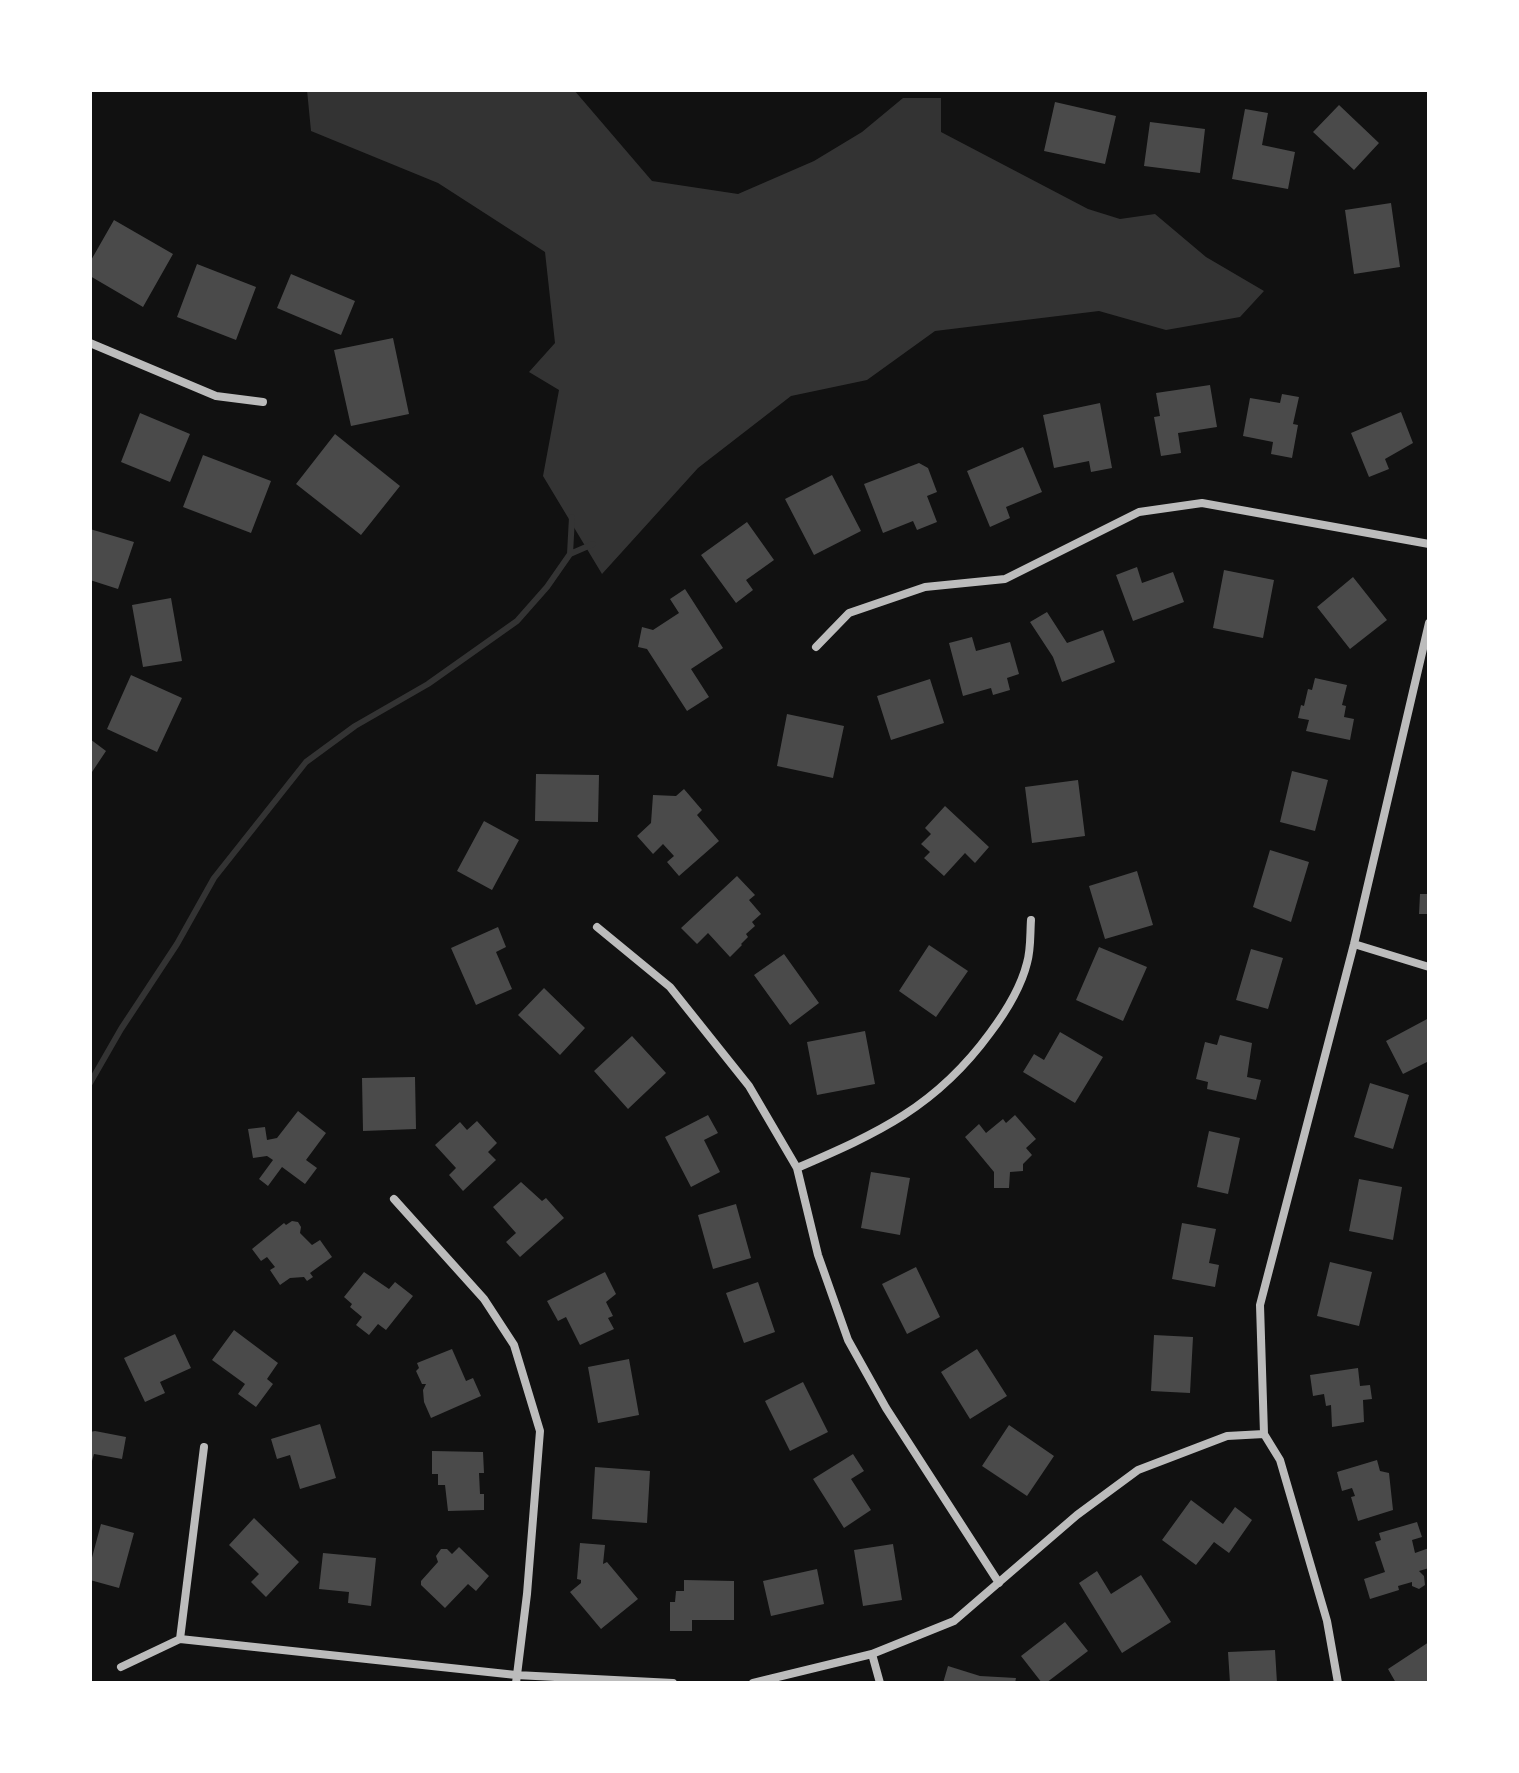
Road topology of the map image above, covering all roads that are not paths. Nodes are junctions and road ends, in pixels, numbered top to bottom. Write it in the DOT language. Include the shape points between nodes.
graph roads {
  1 [pos="90,343"];
  2 [pos="263,402"];
  3 [pos="1429,544"];
  4 [pos="1429,623"];
  5 [pos="816,647"];
  6 [pos="1031,920"];
  7 [pos="597,927"];
  8 [pos="1354,944"];
  9 [pos="1429,967"];
  10 [pos="797,1168"];
  11 [pos="394,1199"];
  12 [pos="1264,1434"];
  13 [pos="204,1447"];
  14 [pos="999,1583"];
  15 [pos="180,1639"];
  16 [pos="872,1654"];
  17 [pos="121,1667"];
  18 [pos="516,1679"];
  19 [pos="673,1683"];
  20 [pos="753,1683"];
  21 [pos="880,1683"];
  22 [pos="1338,1683"];
  1 -- 2 [label="street" via="216,396"];
  3 -- 5 [label="street" via="1202,503 1139,512 1005,579 925,587 849,613"];
  4 -- 8 [label="street"];
  6 -- 10 [label="street" via="1022,976 1004,1014 968,1063 924,1103 865,1139"];
  7 -- 10 [label="street" via="670,987 749,1086"];
  8 -- 9 [label="street"];
  8 -- 12 [label="street" via="1260,1305"];
  10 -- 14 [label="street" via="818,1255 848,1340"];
  11 -- 18 [label="street" via="484,1299 514,1345 540,1431"];
  12 -- 14 [label="street" via="1227,1436 1138,1470"];
  12 -- 22 [label="street" via="1280,1460 1327,1621"];
  13 -- 15 [label="street"];
  14 -- 16 [label="street" via="954,1621"];
  15 -- 17 [label="street"];
  15 -- 18 [label="street"];
  16 -- 20 [label="street"];
  16 -- 21 [label="street"];
  18 -- 19 [label="street"];
}
